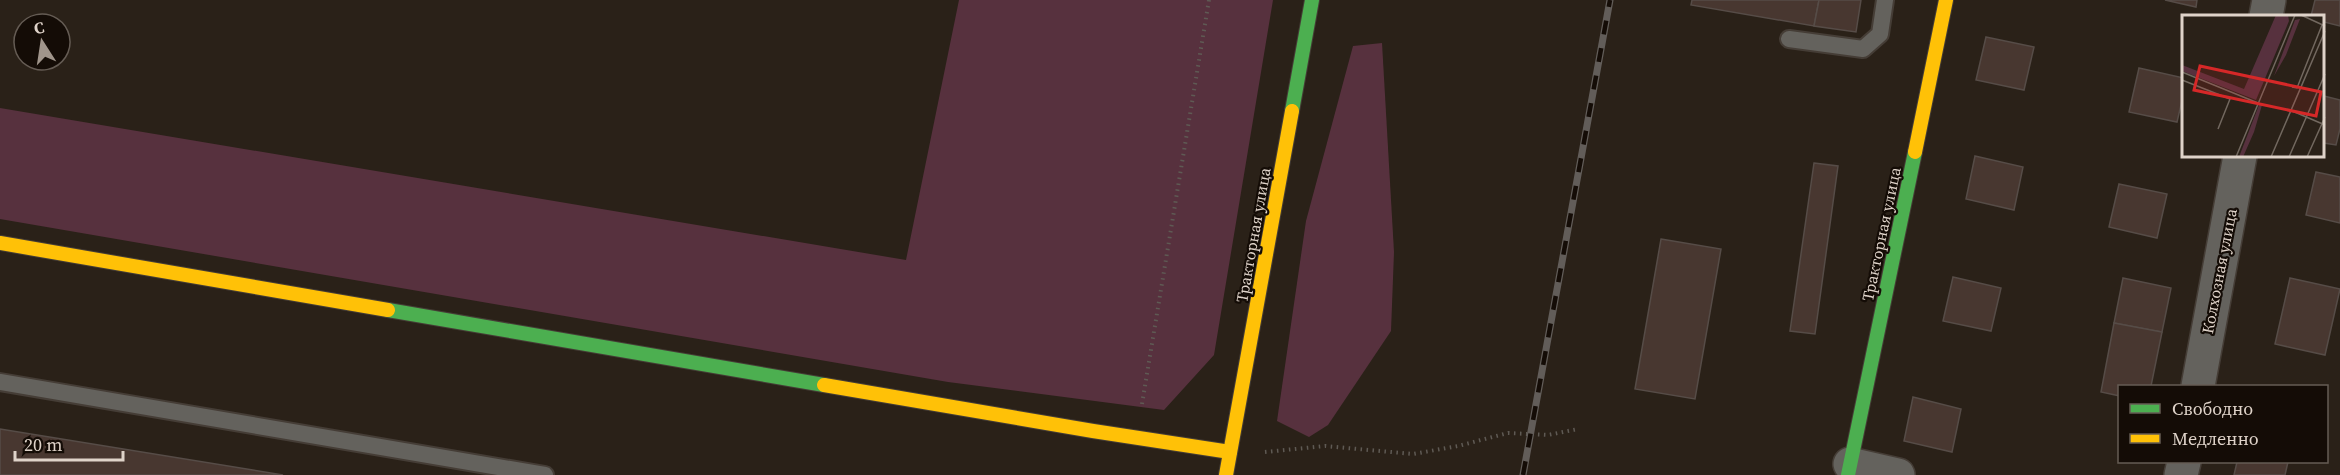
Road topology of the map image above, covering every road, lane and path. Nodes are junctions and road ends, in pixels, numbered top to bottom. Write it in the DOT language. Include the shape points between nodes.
graph roads {
  1 [pos="1209,0"];
  2 [pos="1312,0"];
  3 [pos="1885,0"];
  4 [pos="1946,0"];
  5 [pos="2270,0"];
  6 [pos="2266,15"];
  7 [pos="1788,39"];
  8 [pos="2240,158"];
  9 [pos="0,243"];
  10 [pos="0,382"];
  11 [pos="2198,385"];
  12 [pos="1578,429"];
  13 [pos="1137,437"];
  14 [pos="1230,452"];
  15 [pos="1849,470"];
  16 [pos="545,475"];
  17 [pos="1226,475"];
  18 [pos="1898,475"];
  1 -- 13 [label="path"];
  2 -- 14 [label="street, Тракторная улица"];
  3 -- 7 [label="lane" via="1880,34 1863,49"];
  4 -- 15 [label="street, Тракторная улица"];
  5 -- 6 [label="street"];
  8 -- 11 [label="street, Колхозная улица"];
  9 -- 13 [label="street"];
  10 -- 16 [label="lane"];
  12 -- 14 [label="path" via="1548,435 1508,434 1413,454 1338,447"];
  13 -- 14 [label="street"];
  14 -- 17 [label="street, Тракторная улица"];
  15 -- 18 [label="street"];
}
